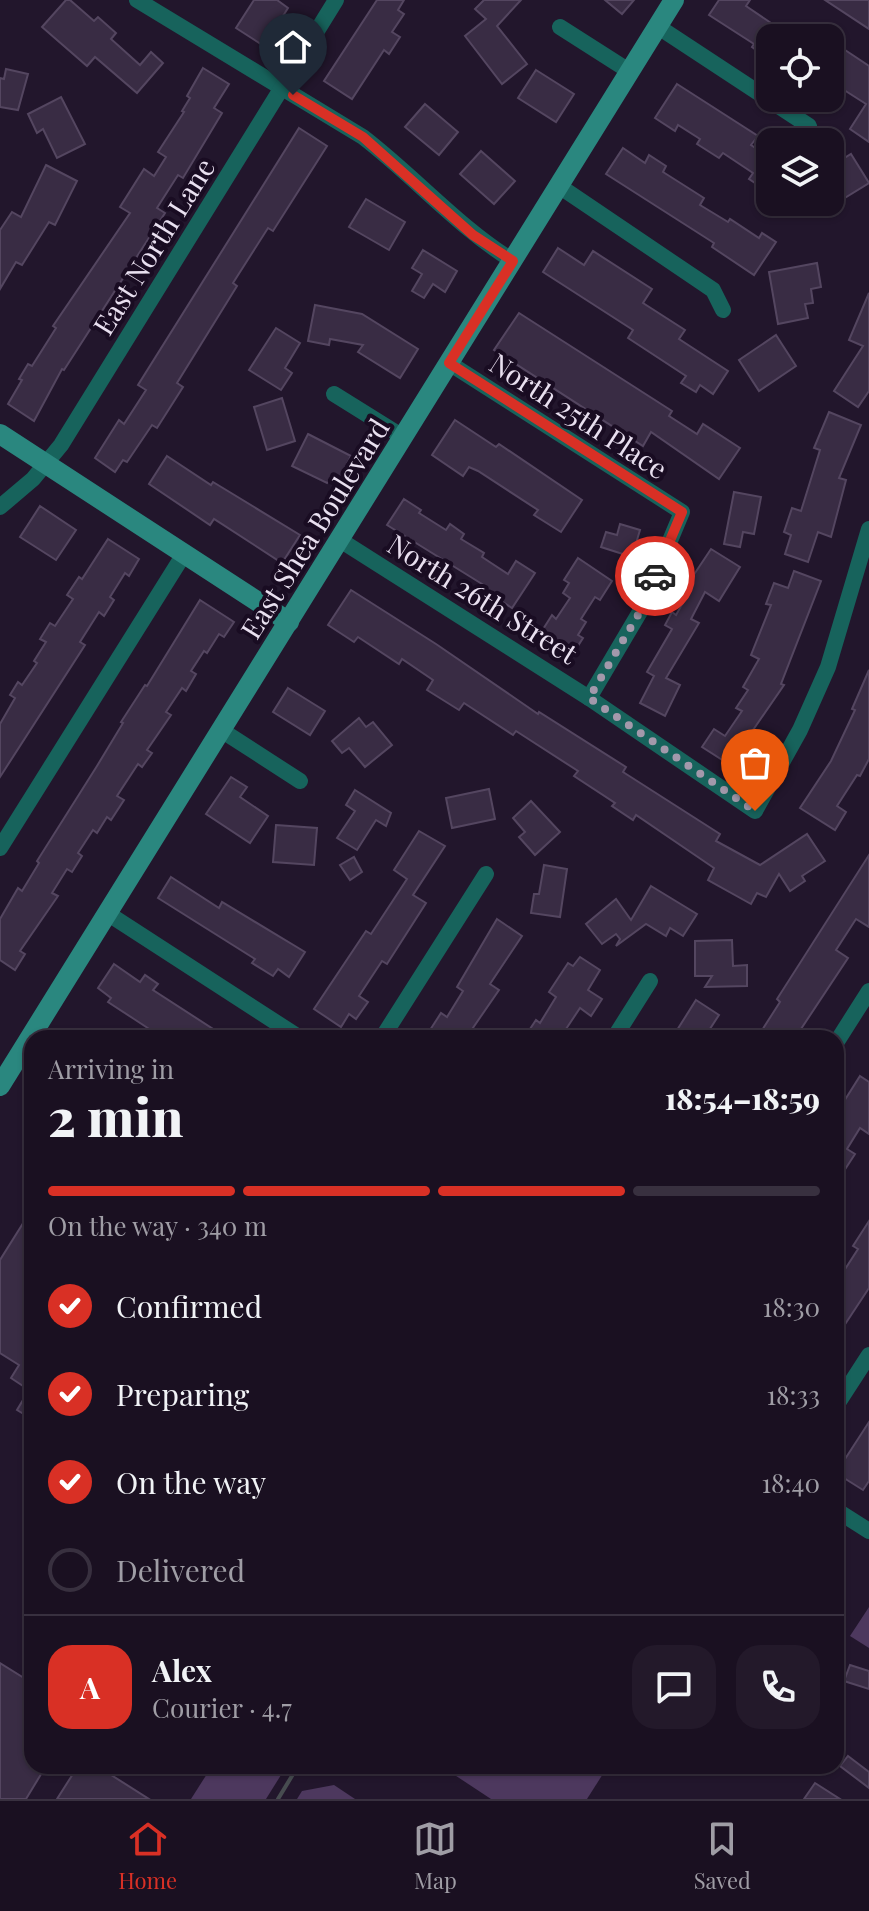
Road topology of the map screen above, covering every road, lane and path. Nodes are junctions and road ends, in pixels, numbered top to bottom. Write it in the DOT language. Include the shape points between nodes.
graph roads {
  1 [pos="137,0"];
  2 [pos="336,0"];
  3 [pos="674,0"];
  4 [pos="657,26"];
  5 [pos="560,27"];
  6 [pos="629,71"];
  7 [pos="281,87"];
  8 [pos="809,126"];
  9 [pos="559,186"];
  10 [pos="513,261"];
  11 [pos="723,310"];
  12 [pos="449,363"];
  13 [pos="334,394"];
  14 [pos="0,434"];
  15 [pos="403,437"];
  16 [pos="47,464"];
  17 [pos="0,507"];
  18 [pos="869,529"];
  19 [pos="340,540"];
  20 [pos="184,554"];
  21 [pos="289,622"];
  22 [pos="589,698"];
  23 [pos="221,730"];
  24 [pos="300,781"];
  25 [pos="0,848"];
  26 [pos="486,874"];
  27 [pos="107,913"];
  28 [pos="650,981"];
  29 [pos="869,991"];
  30 [pos="35,1030"];
  31 [pos="288,1030"];
  32 [pos="387,1030"];
  33 [pos="619,1030"];
  34 [pos="844,1030"];
  35 [pos="24,1047"];
  36 [pos="0,1086"];
  37 [pos="869,1355"];
  38 [pos="844,1394"];
  39 [pos="844,1515"];
  40 [pos="869,1531"];
  1 -- 7 [label="street"];
  2 -- 7 [label="street, East North Lane"];
  3 -- 4 [label="street, East Shea Boulevard"];
  4 -- 6 [label="street, East Shea Boulevard"];
  4 -- 8 [label="street"];
  5 -- 6 [label="street"];
  6 -- 9 [label="street, East Shea Boulevard"];
  7 -- 10 [label="street" via="363,137 473,235"];
  7 -- 16 [label="street, East North Lane"];
  9 -- 10 [label="street, East Shea Boulevard"];
  9 -- 11 [label="street" via="713,290"];
  10 -- 12 [label="street, East Shea Boulevard"];
  12 -- 15 [label="street, East Shea Boulevard"];
  12 -- 22 [label="street, North 25th Place" via="682,512 641,610"];
  13 -- 15 [label="street"];
  14 -- 16 [label="street"];
  15 -- 19 [label="street, East Shea Boulevard"];
  16 -- 17 [label="street, East North Lane"];
  16 -- 20 [label="street"];
  18 -- 22 [label="street, North 26th Street" via="828,667 755,811"];
  19 -- 21 [label="street, East Shea Boulevard"];
  19 -- 22 [label="street, North 26th Street"];
  20 -- 21 [label="street"];
  20 -- 25 [label="street"];
  21 -- 23 [label="street, East Shea Boulevard"];
  23 -- 24 [label="street"];
  23 -- 27 [label="street, East Shea Boulevard"];
  26 -- 32 [label="street"];
  27 -- 30 [label="street, East Shea Boulevard"];
  27 -- 31 [label="street"];
  28 -- 33 [label="street"];
  29 -- 34 [label="street"];
  35 -- 36 [label="street, East Shea Boulevard"];
  37 -- 38 [label="street"];
  39 -- 40 [label="street"];
}
